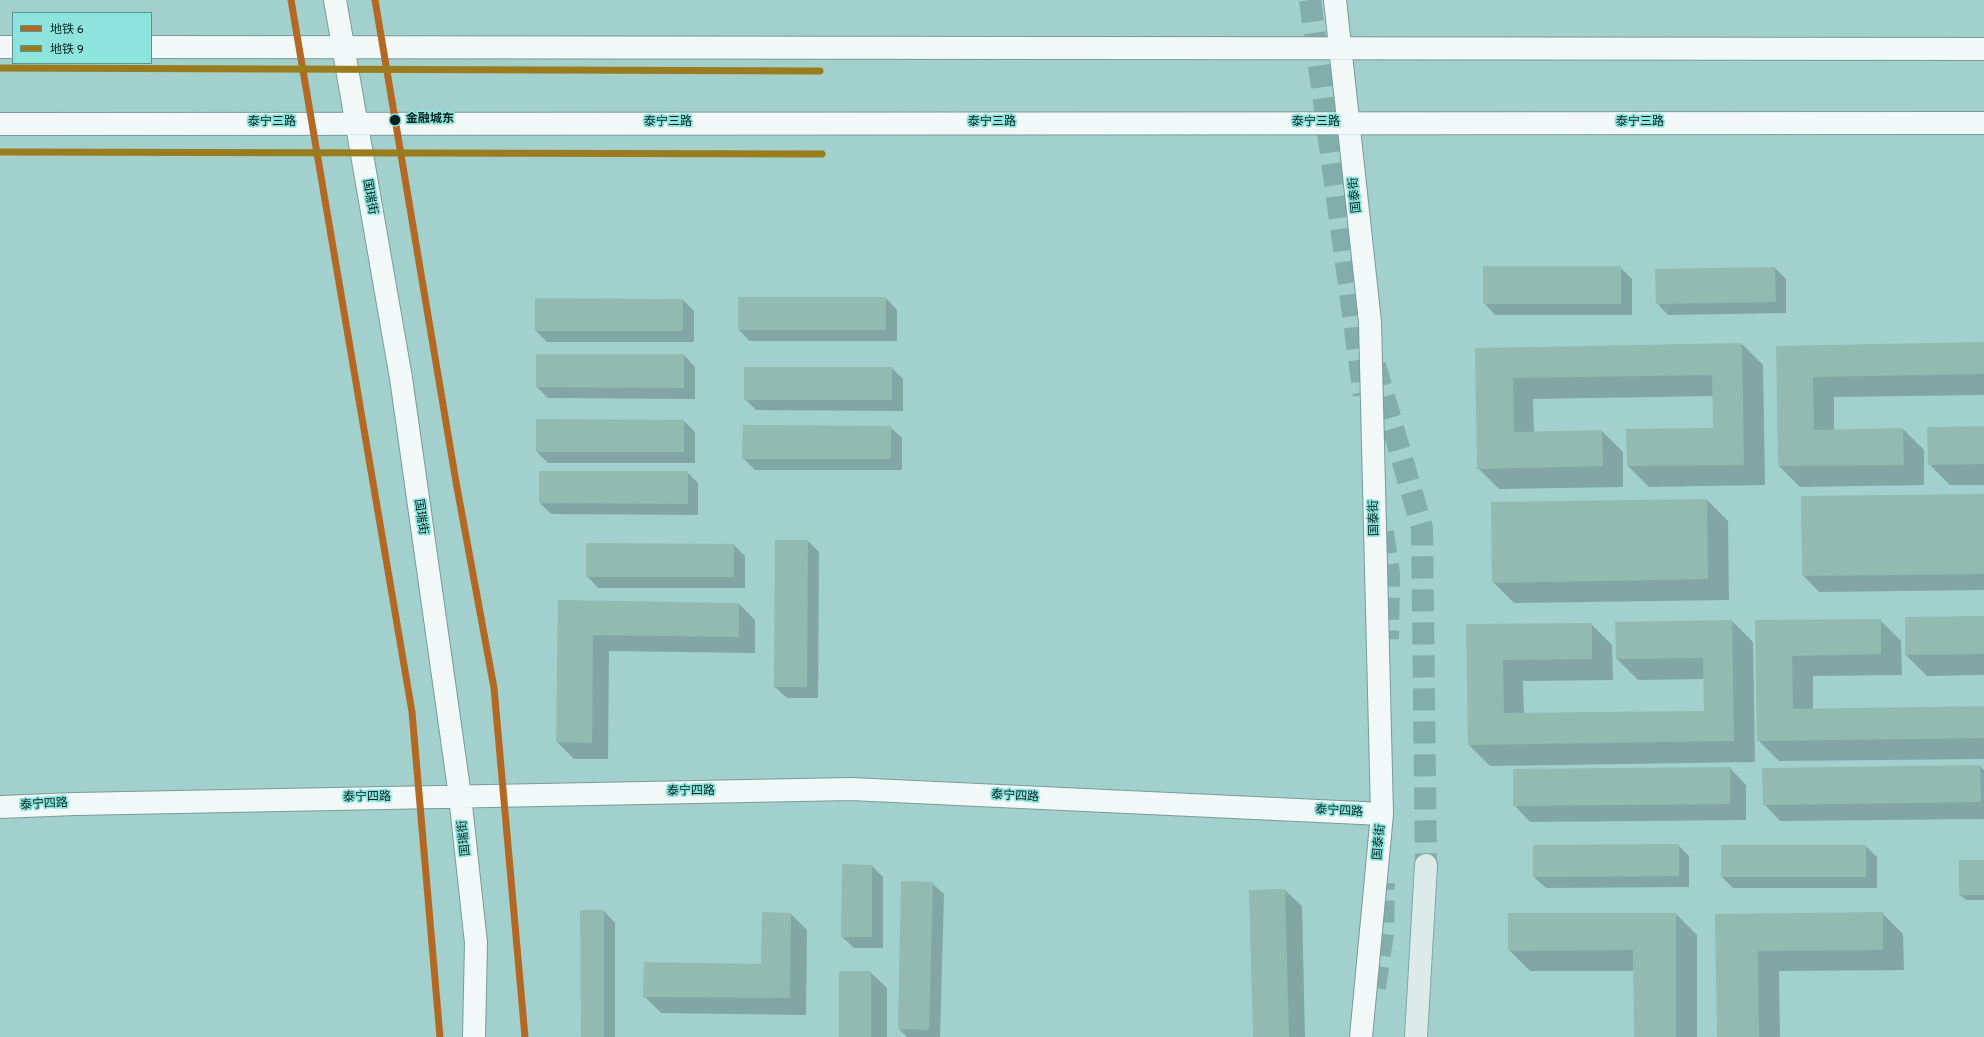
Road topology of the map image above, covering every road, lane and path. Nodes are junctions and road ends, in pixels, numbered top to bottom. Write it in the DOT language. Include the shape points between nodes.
graph roads {
  1 [pos="334,0"];
  2 [pos="1335,0"];
  3 [pos="343,46"];
  4 [pos="0,47"];
  5 [pos="12,47"];
  6 [pos="152,47"];
  7 [pos="1340,49"];
  8 [pos="1984,49"];
  9 [pos="356,123"];
  10 [pos="1348,123"];
  11 [pos="1984,123"];
  12 [pos="0,124"];
  13 [pos="460,796"];
  14 [pos="0,808"];
  15 [pos="1382,814"];
  16 [pos="1426,865"];
  17 [pos="474,1037"];
  18 [pos="1361,1037"];
  19 [pos="1416,1037"];
  1 -- 3 [label="street, 国瑞街"];
  2 -- 7 [label="street, 国泰街"];
  3 -- 6 [label="street"];
  3 -- 7 [label="street"];
  3 -- 9 [label="street, 国瑞街"];
  4 -- 5 [label="street"];
  7 -- 8 [label="street"];
  7 -- 10 [label="street, 国泰街"];
  9 -- 10 [label="street, 泰宁三路"];
  9 -- 12 [label="street, 泰宁三路"];
  9 -- 13 [label="street, 国瑞街" via="400,378"];
  10 -- 11 [label="street, 泰宁三路"];
  10 -- 15 [label="street, 国泰街" via="1370,322"];
  13 -- 14 [label="street, 泰宁四路" via="75,804"];
  13 -- 15 [label="street, 泰宁四路" via="851,789"];
  13 -- 17 [label="street, 国瑞街" via="476,943"];
  15 -- 18 [label="street, 国泰街"];
  16 -- 19 [label="main road"];
}
